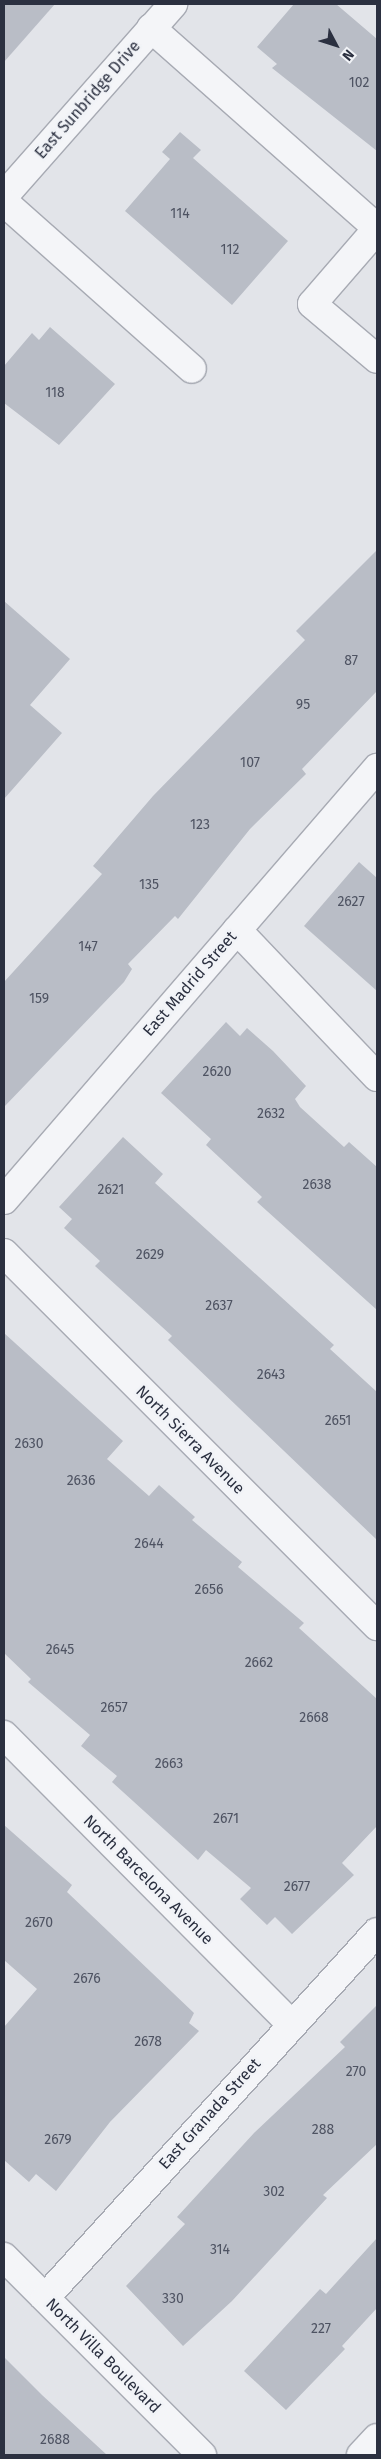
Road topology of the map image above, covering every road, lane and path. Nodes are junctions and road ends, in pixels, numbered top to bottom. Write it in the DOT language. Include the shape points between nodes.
graph roads {
  1 [pos="173,4"];
  2 [pos="151,28"];
  3 [pos="4,196"];
  4 [pos="4,202"];
  5 [pos="377,229"];
  6 [pos="377,359"];
  7 [pos="192,369"];
  8 [pos="377,768"];
  9 [pos="237,930"];
  10 [pos="377,1077"];
  11 [pos="4,1200"];
  12 [pos="4,1253"];
  13 [pos="377,1626"];
  14 [pos="4,1735"];
  15 [pos="377,1932"];
  16 [pos="292,2024"];
  17 [pos="4,2257"];
  18 [pos="45,2298"];
  19 [pos="377,2438"];
  20 [pos="202,2455"];
  21 [pos="361,2455"];
  1 -- 2 [label="street, East Sunbridge Drive"];
  2 -- 3 [label="street, East Sunbridge Drive"];
  2 -- 5 [label="street"];
  4 -- 7 [label="street"];
  5 -- 6 [label="street" via="312,304"];
  8 -- 9 [label="street, East Madrid Street"];
  9 -- 10 [label="street"];
  9 -- 11 [label="street, East Madrid Street"];
  12 -- 13 [label="street, North Sierra Avenue"];
  14 -- 16 [label="street, North Barcelona Avenue"];
  15 -- 16 [label="street, East Granada Street"];
  16 -- 18 [label="street, East Granada Street"];
  17 -- 18 [label="street, North Villa Boulevard"];
  18 -- 20 [label="street, North Villa Boulevard"];
  19 -- 21 [label="street"];
}
